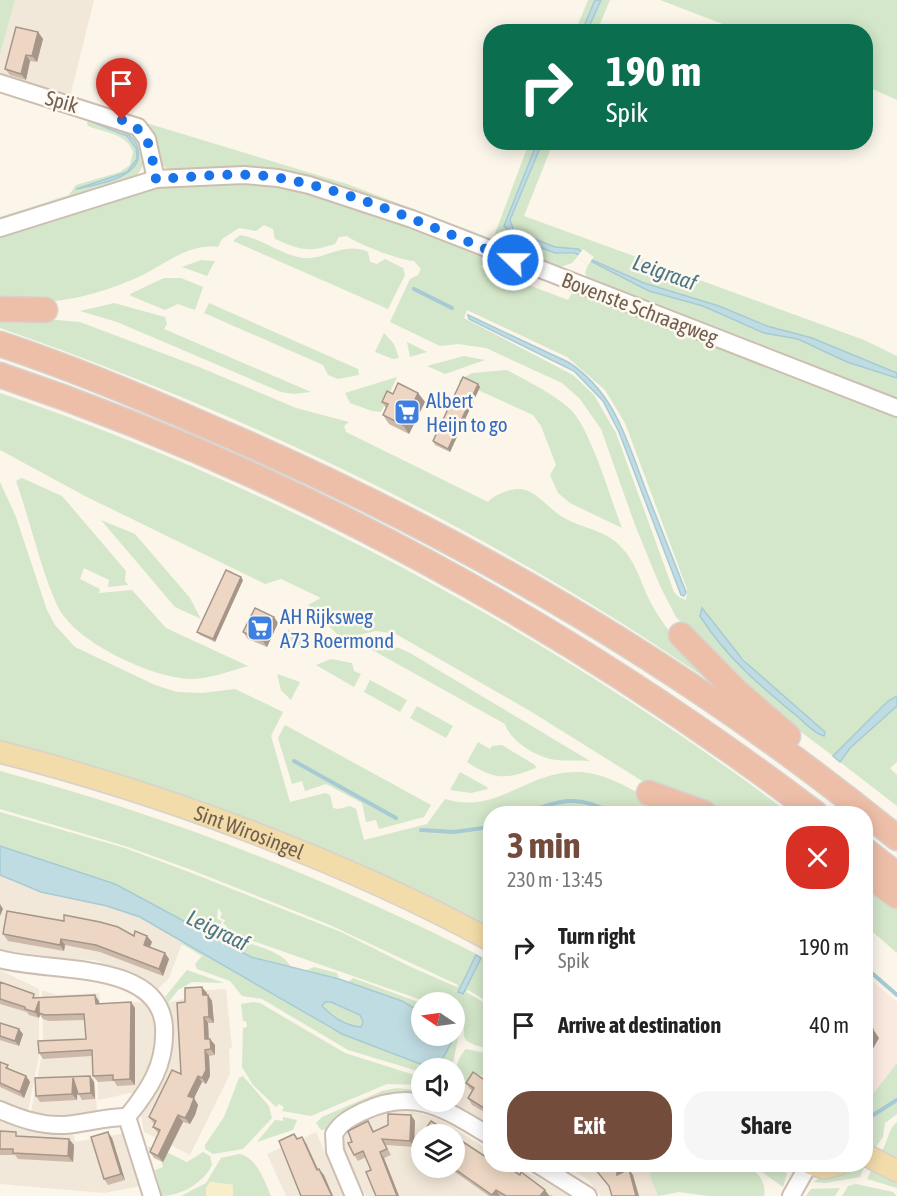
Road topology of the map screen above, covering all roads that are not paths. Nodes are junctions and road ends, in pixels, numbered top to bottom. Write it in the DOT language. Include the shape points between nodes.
graph roads {
  1 [pos="0,83"];
  2 [pos="156,179"];
  3 [pos="0,228"];
  4 [pos="0,309"];
  5 [pos="45,310"];
  6 [pos="0,344"];
  7 [pos="0,375"];
  8 [pos="897,408"];
  9 [pos="681,635"];
  10 [pos="0,752"];
  11 [pos="649,793"];
  12 [pos="685,806"];
  13 [pos="806,806"];
  14 [pos="857,806"];
  15 [pos="862,806"];
  16 [pos="873,818"];
  17 [pos="897,838"];
  18 [pos="873,856"];
  19 [pos="897,875"];
  20 [pos="873,878"];
  21 [pos="897,896"];
  22 [pos="483,937"];
  23 [pos="0,959"];
  24 [pos="0,1110"];
  25 [pos="127,1117"];
  26 [pos="483,1132"];
  27 [pos="873,1159"];
  28 [pos="897,1171"];
  29 [pos="550,1172"];
  30 [pos="805,1172"];
  31 [pos="152,1196"];
  32 [pos="354,1196"];
  33 [pos="588,1196"];
  34 [pos="791,1196"];
  1 -- 2 [label="street, Spik" via="138,127 147,139"];
  2 -- 3 [label="street, Bovenste Schraagweg"];
  2 -- 8 [label="street, Bovenste Schraagweg" via="244,175 278,178 344,195"];
  4 -- 5 [label="highway"];
  6 -- 14 [label="highway" via="124,390 298,465 462,548 674,675"];
  7 -- 13 [label="highway" via="113,417 288,492 446,573 582,652 743,758"];
  9 -- 15 [label="highway" via="745,699 840,778"];
  10 -- 22 [label="main road, Sint Wirosingel" via="135,792 266,839 392,892"];
  11 -- 12 [label="highway"];
  16 -- 17 [label="highway"];
  18 -- 19 [label="highway"];
  20 -- 21 [label="highway"];
  23 -- 25 [label="street" via="33,967 99,972 151,994 159,1002 165,1039 161,1064 152,1085"];
  24 -- 25 [label="street" via="46,1124"];
  25 -- 31 [label="street"];
  26 -- 32 [label="street" via="441,1108 396,1100 347,1119 334,1134 335,1151"];
  27 -- 28 [label="main road"];
  29 -- 33 [label="street"];
  30 -- 34 [label="street"];
}
